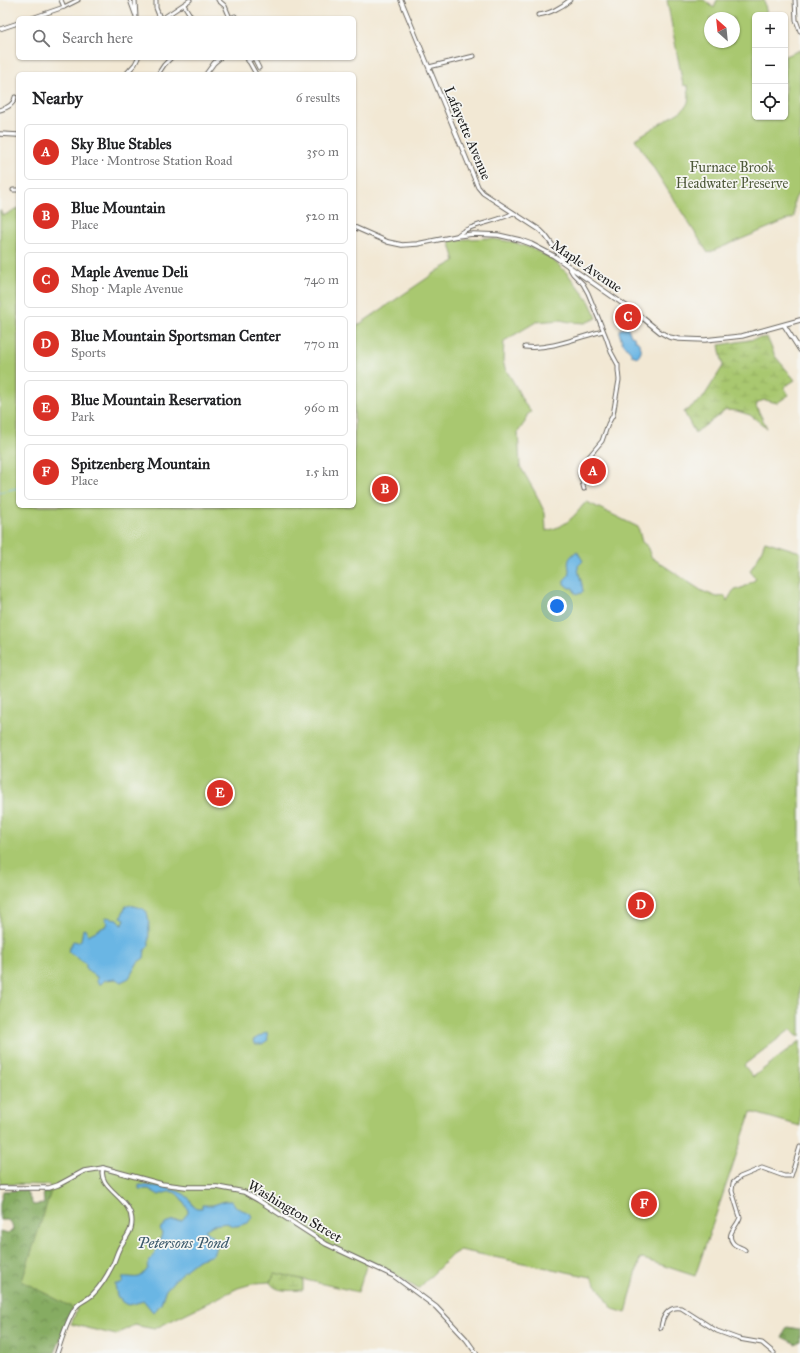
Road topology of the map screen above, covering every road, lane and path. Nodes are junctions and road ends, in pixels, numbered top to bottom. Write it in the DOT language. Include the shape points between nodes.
graph roads {
  1 [pos="61,0"];
  2 [pos="78,0"];
  3 [pos="130,0"];
  4 [pos="135,0"];
  5 [pos="156,0"];
  6 [pos="190,0"];
  7 [pos="218,0"];
  8 [pos="401,0"];
  9 [pos="570,0"];
  10 [pos="795,0"];
  11 [pos="184,5"];
  12 [pos="64,7"];
  13 [pos="538,15"];
  14 [pos="38,16"];
  15 [pos="136,16"];
  16 [pos="136,16"];
  17 [pos="159,16"];
  18 [pos="166,16"];
  19 [pos="191,16"];
  20 [pos="229,16"];
  21 [pos="16,24"];
  22 [pos="0,29"];
  23 [pos="800,31"];
  24 [pos="474,56"];
  25 [pos="137,60"];
  26 [pos="169,60"];
  27 [pos="218,60"];
  28 [pos="248,60"];
  29 [pos="255,60"];
  30 [pos="429,67"];
  31 [pos="259,68"];
  32 [pos="128,72"];
  33 [pos="159,72"];
  34 [pos="207,72"];
  35 [pos="255,72"];
  36 [pos="15,97"];
  37 [pos="0,110"];
  38 [pos="0,134"];
  39 [pos="16,135"];
  40 [pos="12,190"];
  41 [pos="16,190"];
  42 [pos="513,213"];
  43 [pos="356,228"];
  44 [pos="456,236"];
  45 [pos="567,264"];
  46 [pos="800,320"];
  47 [pos="784,325"];
  48 [pos="603,331"];
  49 [pos="525,347"];
  50 [pos="800,350"];
  51 [pos="584,489"];
  52 [pos="800,1147"];
  53 [pos="103,1168"];
  54 [pos="0,1188"];
  55 [pos="745,1250"];
  56 [pos="661,1328"];
  57 [pos="57,1353"];
  58 [pos="476,1353"];
  59 [pos="774,1353"];
  1 -- 12 [label="street"];
  2 -- 12 [label="street"];
  3 -- 15 [label="street"];
  4 -- 16 [label="street"];
  5 -- 17 [label="street"];
  6 -- 11 [label="street"];
  7 -- 20 [label="street" via="225,6"];
  8 -- 30 [label="street, Lafayette Avenue"];
  9 -- 13 [label="street" via="543,15"];
  10 -- 23 [label="street" via="796,20"];
  11 -- 18 [label="street"];
  11 -- 19 [label="street"];
  12 -- 14 [label="street"];
  21 -- 22 [label="street"];
  24 -- 30 [label="street"];
  25 -- 32 [label="street"];
  26 -- 33 [label="street"];
  27 -- 34 [label="street"];
  28 -- 35 [label="street"];
  29 -- 31 [label="street"];
  30 -- 42 [label="street, Lafayette Avenue" via="478,187"];
  36 -- 37 [label="street" via="13,104"];
  38 -- 39 [label="street"];
  40 -- 41 [label="street"];
  42 -- 44 [label="street" via="458,233"];
  42 -- 45 [label="street, Lafayette Avenue" via="545,235"];
  43 -- 44 [label="street, Maple Avenue" via="388,242 402,245 421,244"];
  44 -- 45 [label="street, Maple Avenue" via="481,234 508,237 531,244"];
  45 -- 47 [label="street, Maple Avenue" via="670,337 705,340 742,336"];
  45 -- 48 [label="street" via="586,288"];
  46 -- 47 [label="street, Maple Avenue"];
  47 -- 50 [label="street"];
  48 -- 49 [label="street" via="548,346"];
  48 -- 51 [label="street" via="618,365 619,380 614,412 602,441 581,468"];
  52 -- 55 [label="street" via="791,1176 762,1168 740,1177 733,1183 732,1191 740,1217 730,1237 734,1244"];
  53 -- 54 [label="street, Washington Street" via="84,1171 49,1188"];
  53 -- 57 [label="street" via="104,1182 128,1208 131,1227 112,1266 93,1294 75,1308"];
  53 -- 58 [label="street, Washington Street" via="162,1184 228,1188 250,1195 326,1244 387,1272 423,1297 448,1319"];
  56 -- 59 [label="street" via="666,1314 673,1309 681,1308 717,1331 762,1344"];
}
